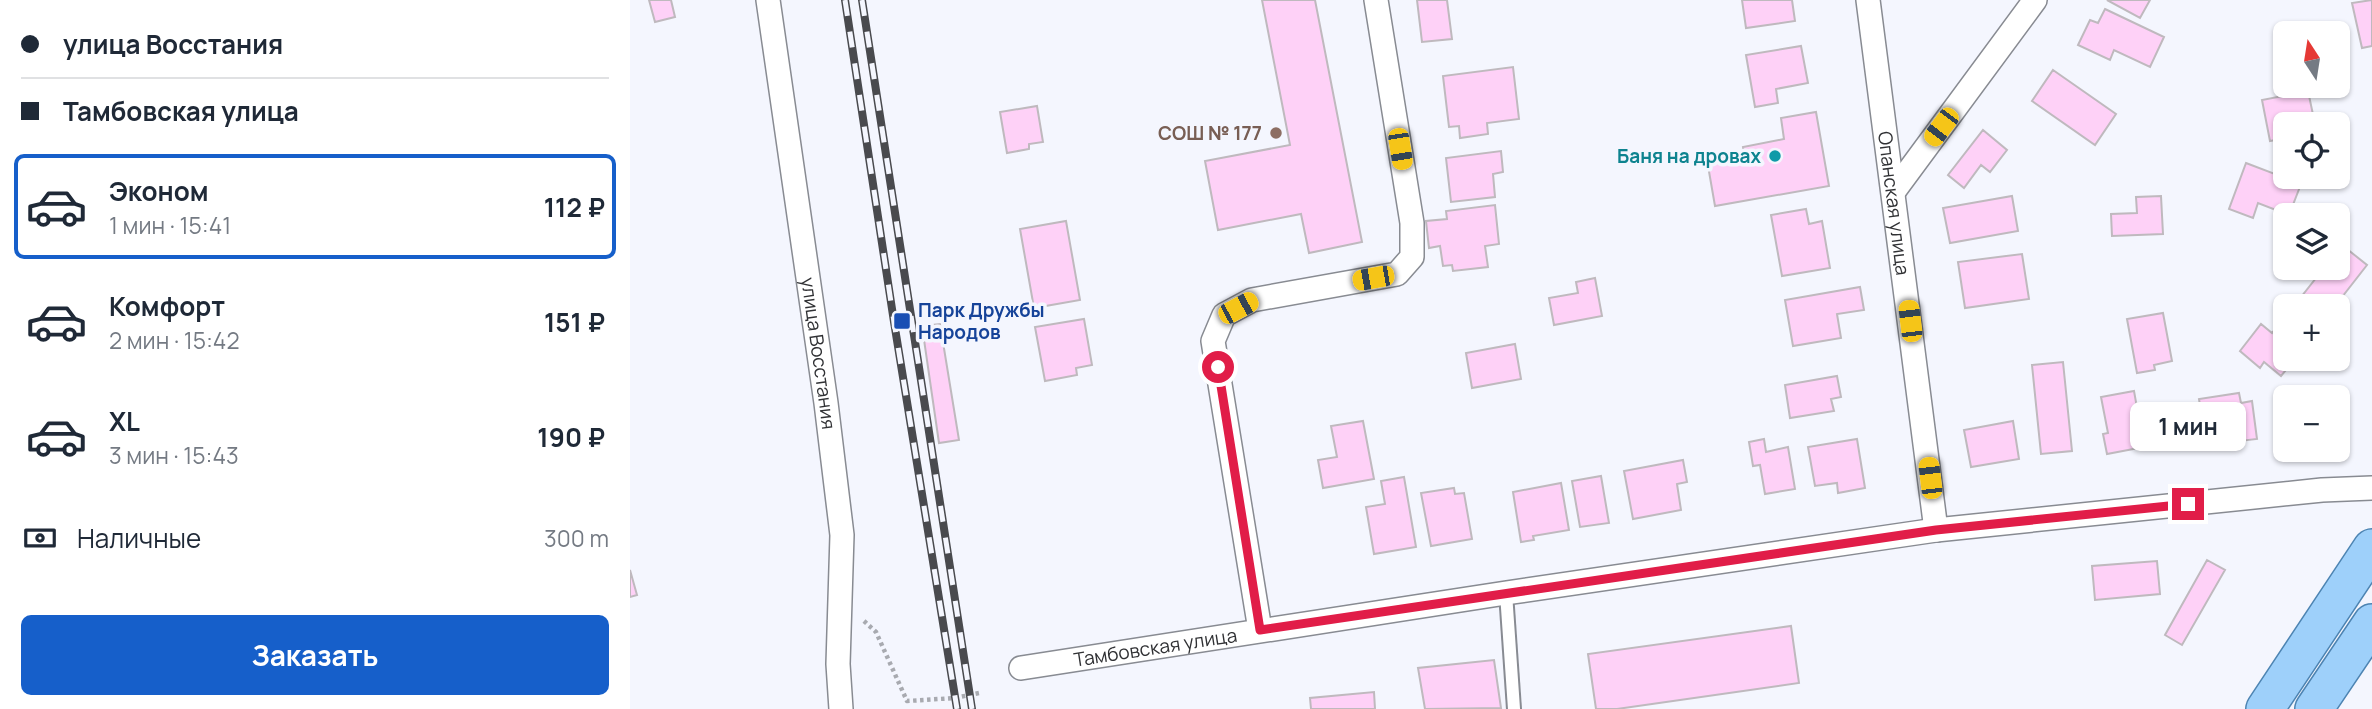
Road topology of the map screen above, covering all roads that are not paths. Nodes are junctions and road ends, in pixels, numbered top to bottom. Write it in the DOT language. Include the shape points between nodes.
graph roads {
  1 [pos="768,0"];
  2 [pos="1376,0"];
  3 [pos="1868,0"];
  4 [pos="2035,0"];
  5 [pos="1894,191"];
  6 [pos="2372,488"];
  7 [pos="1936,530"];
  8 [pos="2372,548"];
  9 [pos="1506,593"];
  10 [pos="2372,623"];
  11 [pos="1260,630"];
  12 [pos="1021,668"];
  13 [pos="841,709"];
  14 [pos="1514,709"];
  15 [pos="2264,709"];
  16 [pos="2315,709"];
  1 -- 13 [label="street, улица Восстания" via="840,522"];
  2 -- 11 [label="street" via="1412,223 1412,257 1397,274 1252,300 1224,316 1213,341"];
  3 -- 5 [label="street, Опанская улица"];
  4 -- 5 [label="street"];
  5 -- 7 [label="street, Опанская улица"];
  6 -- 7 [label="street, Тамбовская улица" via="2322,489"];
  7 -- 9 [label="street, Тамбовская улица"];
  8 -- 15 [label="main road"];
  9 -- 11 [label="street, Тамбовская улица"];
  9 -- 14 [label="lane"];
  10 -- 16 [label="main road"];
  11 -- 12 [label="street, Тамбовская улица"];
}
